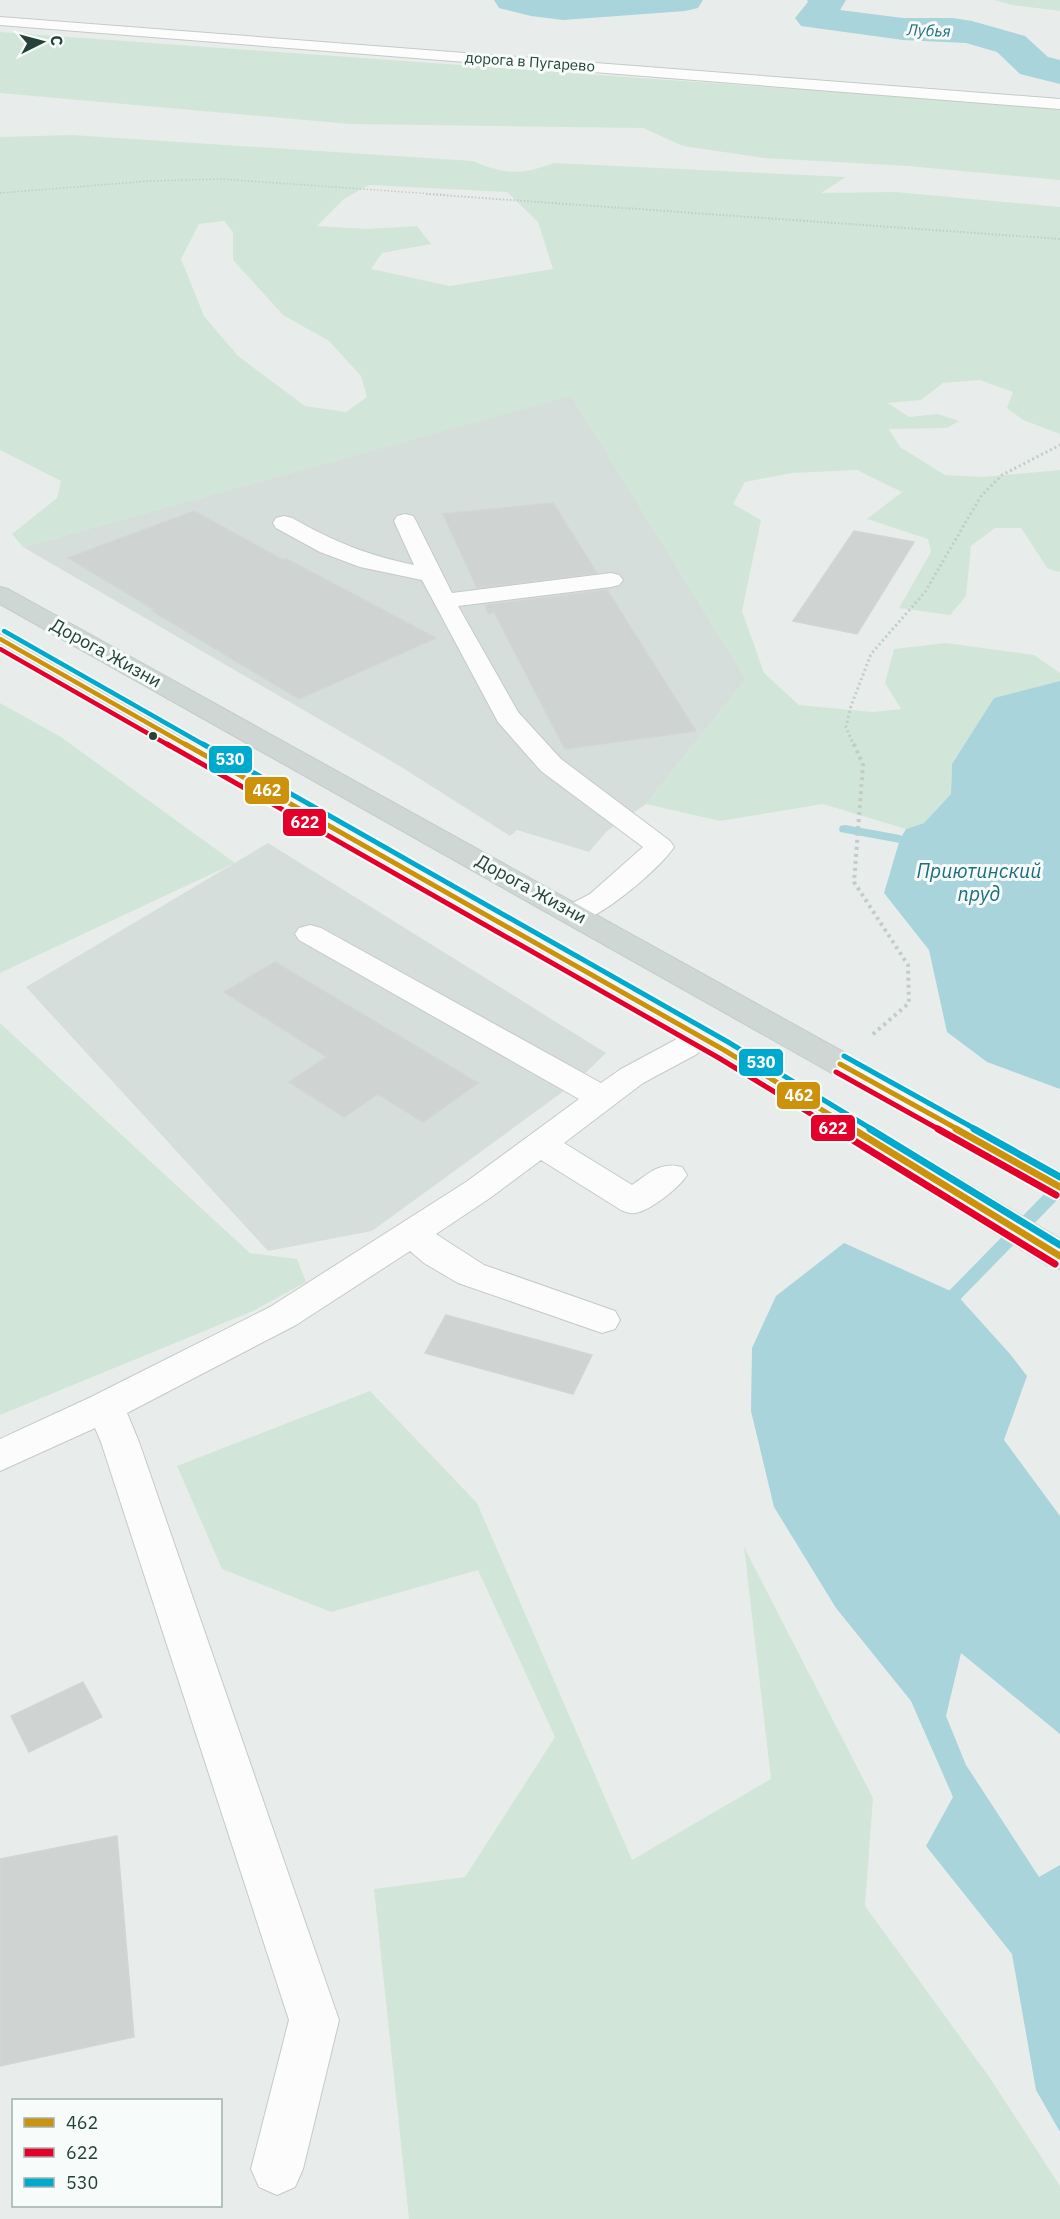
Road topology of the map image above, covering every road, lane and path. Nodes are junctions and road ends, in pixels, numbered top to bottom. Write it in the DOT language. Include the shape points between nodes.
graph roads {
  1 [pos="0,21"];
  2 [pos="1060,104"];
  3 [pos="0,193"];
  4 [pos="1060,239"];
  5 [pos="1060,447"];
  6 [pos="405,521"];
  7 [pos="284,523"];
  8 [pos="431,575"];
  9 [pos="612,580"];
  10 [pos="0,594"];
  11 [pos="444,602"];
  12 [pos="0,639"];
  13 [pos="575,914"];
  14 [pos="310,934"];
  15 [pos="698,1036"];
  16 [pos="871,1037"];
  17 [pos="603,1098"];
  18 [pos="541,1144"];
  19 [pos="670,1175"];
  20 [pos="1060,1187"];
  21 [pos="411,1233"];
  22 [pos="1060,1256"];
  23 [pos="602,1320"];
  24 [pos="105,1407"];
  25 [pos="0,1456"];
  26 [pos="277,2169"];
  1 -- 2 [label="street, дорога в Пугарево"];
  3 -- 4 [label="path" via="221,179"];
  5 -- 16 [label="path" via="1002,475 981,496 925,592 871,654 851,706 846,727 863,765 854,882 908,965 909,1003"];
  6 -- 8 [label="street"];
  7 -- 8 [label="street" via="328,547 368,562"];
  8 -- 11 [label="street"];
  9 -- 11 [label="street"];
  10 -- 13 [label="main road, Дорога Жизни"];
  11 -- 13 [label="street" via="507,716 551,765 660,847 600,900"];
  12 -- 15 [label="main road"];
  13 -- 20 [label="main road, Дорога Жизни"];
  14 -- 17 [label="street"];
  15 -- 17 [label="street"];
  15 -- 22 [label="main road"];
  17 -- 18 [label="street"];
  18 -- 19 [label="street" via="633,1202"];
  18 -- 21 [label="street"];
  21 -- 23 [label="street" via="471,1274"];
  21 -- 24 [label="street" via="283,1316"];
  24 -- 25 [label="street"];
  24 -- 26 [label="street" via="124,1453 314,2020"];
}
